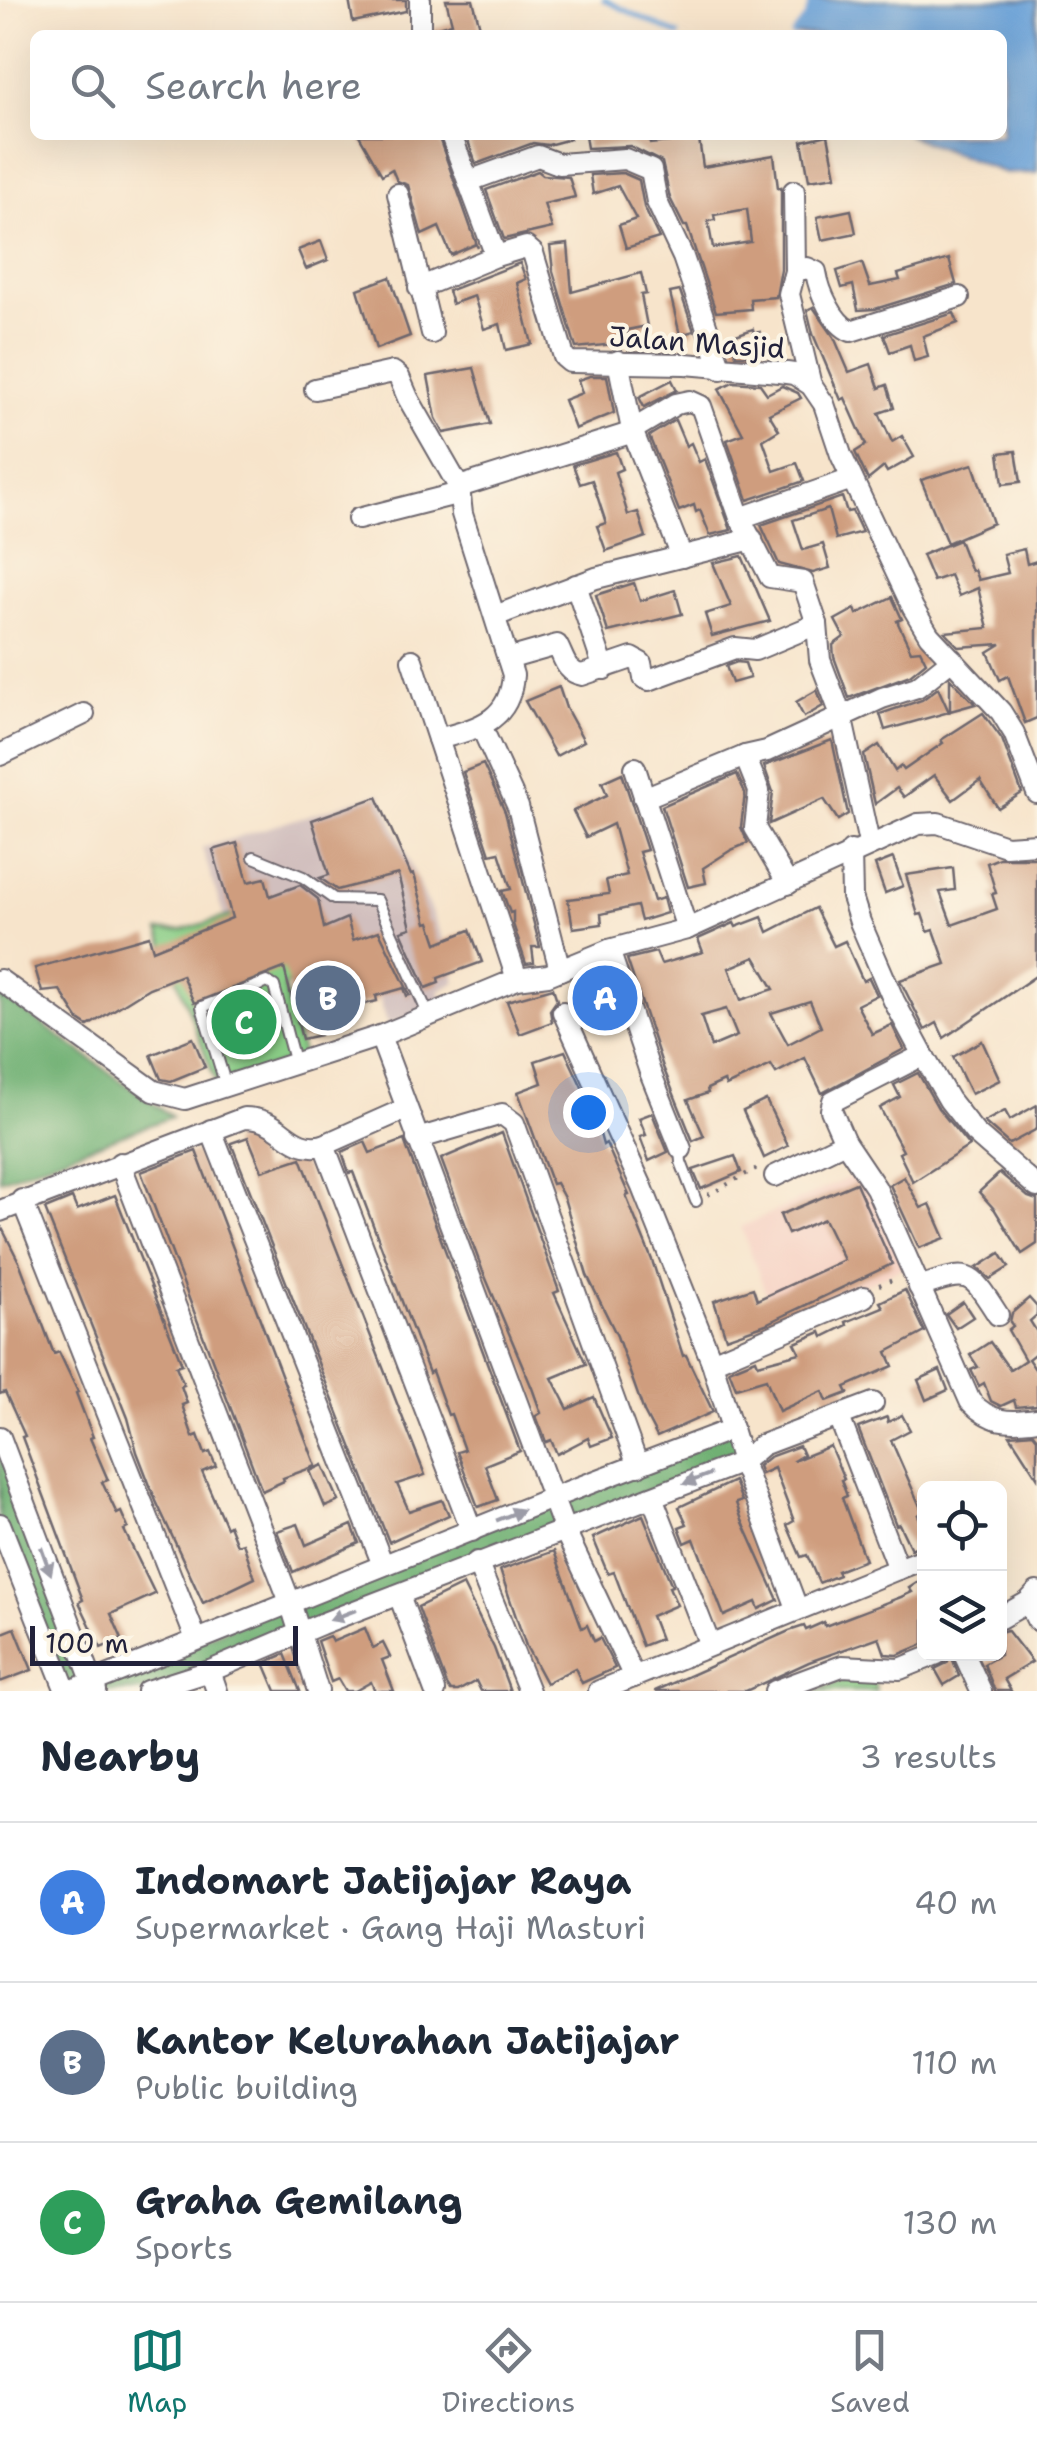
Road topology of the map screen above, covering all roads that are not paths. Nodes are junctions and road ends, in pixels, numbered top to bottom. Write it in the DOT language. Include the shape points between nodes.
graph roads {
  1 [pos="420,0"];
  2 [pos="420,30"];
  3 [pos="453,140"];
  4 [pos="470,181"];
  5 [pos="794,191"];
  6 [pos="398,194"];
  7 [pos="496,256"];
  8 [pos="796,271"];
  9 [pos="419,288"];
  10 [pos="959,297"];
  11 [pos="432,333"];
  12 [pos="618,361"];
  13 [pos="721,369"];
  14 [pos="811,384"];
  15 [pos="316,389"];
  16 [pos="632,430"];
  17 [pos="852,479"];
  18 [pos="459,490"];
  19 [pos="740,518"];
  20 [pos="358,519"];
  21 [pos="752,539"];
  22 [pos="682,556"];
  23 [pos="576,585"];
  24 [pos="495,616"];
  25 [pos="817,624"];
  26 [pos="952,659"];
  27 [pos="412,660"];
  28 [pos="508,660"];
  29 [pos="604,669"];
  30 [pos="84,714"];
  31 [pos="841,715"];
  32 [pos="481,726"];
  33 [pos="438,739"];
  34 [pos="0,754"];
  35 [pos="745,756"];
  36 [pos="636,768"];
  37 [pos="1037,794"];
  38 [pos="644,798"];
  39 [pos="1037,844"];
  40 [pos="860,847"];
  41 [pos="254,857"];
  42 [pos="788,884"];
  43 [pos="687,928"];
  44 [pos="608,950"];
  45 [pos="560,970"];
  46 [pos="0,980"];
  47 [pos="517,980"];
  48 [pos="563,1012"];
  49 [pos="429,1016"];
  50 [pos="380,1036"];
  51 [pos="923,1055"];
  52 [pos="296,1064"];
  53 [pos="226,1088"];
  54 [pos="405,1110"];
  55 [pos="211,1130"];
  56 [pos="418,1140"];
  57 [pos="845,1142"];
  58 [pos="324,1146"];
  59 [pos="680,1146"];
  60 [pos="120,1163"];
  61 [pos="776,1176"];
  62 [pos="1037,1187"];
  63 [pos="22,1200"];
  64 [pos="696,1200"];
  65 [pos="0,1210"];
  66 [pos="916,1280"];
  67 [pos="864,1297"];
  68 [pos="998,1315"];
  69 [pos="712,1362"];
  70 [pos="873,1404"];
  71 [pos="839,1417"];
  72 [pos="1037,1420"];
  73 [pos="732,1429"];
  74 [pos="0,1437"];
  75 [pos="762,1445"];
  76 [pos="742,1462"];
  77 [pos="638,1466"];
  78 [pos="6,1469"];
  79 [pos="554,1497"];
  80 [pos="652,1497"];
  81 [pos="0,1524"];
  82 [pos="472,1530"];
  83 [pos="566,1531"];
  84 [pos="477,1562"];
  85 [pos="917,1562"];
  86 [pos="382,1566"];
  87 [pos="898,1569"];
  88 [pos="399,1595"];
  89 [pos="290,1602"];
  90 [pos="1034,1605"];
  91 [pos="798,1608"];
  92 [pos="1007,1615"];
  93 [pos="299,1632"];
  94 [pos="196,1639"];
  95 [pos="710,1645"];
  96 [pos="920,1661"];
  97 [pos="967,1661"];
  98 [pos="634,1677"];
  99 [pos="213,1681"];
  100 [pos="94,1686"];
  101 [pos="68,1691"];
  102 [pos="146,1691"];
  103 [pos="318,1691"];
  104 [pos="436,1691"];
  105 [pos="529,1691"];
  106 [pos="599,1691"];
  107 [pos="775,1691"];
  108 [pos="981,1691"];
  1 -- 2 [label="street"];
  3 -- 4 [label="street"];
  4 -- 7 [label="street"];
  4 -- 13 [label="street" via="538,156 559,164 624,158 651,170"];
  5 -- 8 [label="street"];
  6 -- 9 [label="street"];
  7 -- 9 [label="street"];
  7 -- 12 [label="street, Jalan Masjid" via="526,248 533,253 564,357"];
  8 -- 10 [label="street" via="816,272 840,325 851,331"];
  8 -- 14 [label="street" via="789,294"];
  9 -- 11 [label="street"];
  12 -- 13 [label="street, Jalan Masjid"];
  12 -- 16 [label="street"];
  13 -- 14 [label="street, Jalan Masjid" via="794,374"];
  14 -- 17 [label="street, Jalan Masjid"];
  15 -- 18 [label="street" via="399,376"];
  16 -- 18 [label="street"];
  16 -- 19 [label="street" via="676,404 701,406"];
  16 -- 22 [label="street"];
  17 -- 19 [label="street"];
  17 -- 26 [label="street, Jalan Masjid" via="914,608"];
  18 -- 20 [label="street"];
  18 -- 24 [label="street"];
  19 -- 21 [label="street"];
  21 -- 22 [label="street"];
  21 -- 25 [label="street" via="773,580 803,582"];
  22 -- 23 [label="street"];
  23 -- 24 [label="street"];
  23 -- 29 [label="street"];
  24 -- 28 [label="street"];
  25 -- 29 [label="street" via="755,650 734,648 649,680 632,658"];
  25 -- 31 [label="street" via="820,660"];
  26 -- 31 [label="street" via="918,687"];
  26 -- 37 [label="street, Jalan Masjid" via="1014,732"];
  27 -- 33 [label="street"];
  28 -- 29 [label="street" via="556,644 575,674"];
  28 -- 32 [label="street" via="509,700"];
  30 -- 34 [label="street"];
  31 -- 35 [label="street"];
  31 -- 40 [label="street"];
  32 -- 33 [label="street"];
  32 -- 45 [label="street" via="518,807"];
  33 -- 47 [label="street"];
  35 -- 38 [label="street"];
  35 -- 42 [label="street" via="759,791 755,828"];
  36 -- 38 [label="street"];
  38 -- 43 [label="street"];
  39 -- 40 [label="street" via="1006,846 938,823"];
  40 -- 42 [label="street"];
  40 -- 51 [label="street" via="852,897"];
  41 -- 49 [label="lane" via="303,876 334,899 377,900"];
  42 -- 43 [label="street"];
  43 -- 44 [label="street"];
  44 -- 45 [label="street"];
  44 -- 59 [label="street"];
  45 -- 47 [label="street"];
  46 -- 53 [label="street" via="154,1090 185,1099"];
  47 -- 49 [label="street"];
  48 -- 69 [label="street"];
  49 -- 50 [label="street"];
  50 -- 52 [label="street"];
  50 -- 54 [label="street"];
  51 -- 57 [label="street" via="833,1100"];
  51 -- 62 [label="street" via="975,1133"];
  52 -- 53 [label="street"];
  52 -- 53 [label="lane" via="274,986 267,982 202,1007"];
  54 -- 56 [label="street"];
  54 -- 58 [label="street"];
  55 -- 58 [label="street" via="260,1118 301,1147"];
  55 -- 60 [label="street"];
  55 -- 86 [label="street"];
  56 -- 77 [label="street" via="502,1114 514,1122"];
  56 -- 79 [label="street"];
  57 -- 61 [label="street"];
  57 -- 66 [label="street" via="876,1188"];
  58 -- 82 [label="street"];
  59 -- 64 [label="lane"];
  60 -- 63 [label="street"];
  60 -- 89 [label="street"];
  63 -- 65 [label="street"];
  63 -- 94 [label="street"];
  66 -- 68 [label="street" via="966,1276"];
  66 -- 72 [label="street" via="970,1401 991,1418"];
  67 -- 69 [label="street"];
  69 -- 73 [label="street"];
  70 -- 71 [label="street"];
  71 -- 75 [label="street"];
  71 -- 87 [label="street"];
  73 -- 75 [label="street"];
  73 -- 76 [label="street"];
  73 -- 77 [label="street"];
  74 -- 78 [label="street"];
  75 -- 76 [label="street"];
  76 -- 80 [label="street, one-way"];
  76 -- 91 [label="street"];
  77 -- 79 [label="street"];
  78 -- 100 [label="street, one-way"];
  82 -- 79 [label="street, one-way"];
  79 -- 83 [label="street"];
  80 -- 83 [label="street"];
  80 -- 95 [label="street"];
  81 -- 101 [label="street"];
  82 -- 86 [label="street"];
  83 -- 84 [label="street"];
  83 -- 98 [label="street"];
  84 -- 88 [label="street"];
  84 -- 105 [label="street"];
  85 -- 87 [label="street"];
  86 -- 89 [label="street"];
  87 -- 91 [label="street"];
  88 -- 93 [label="street, one-way"];
  88 -- 104 [label="street"];
  89 -- 93 [label="street"];
  89 -- 94 [label="street"];
  90 -- 92 [label="street"];
  91 -- 95 [label="street"];
  93 -- 99 [label="street"];
  93 -- 103 [label="street"];
  94 -- 100 [label="street"];
  95 -- 98 [label="street"];
  96 -- 107 [label="street" via="900,1669 842,1666"];
  97 -- 108 [label="street"];
  98 -- 106 [label="street"];
  99 -- 102 [label="street"];
  100 -- 101 [label="street"];
}
